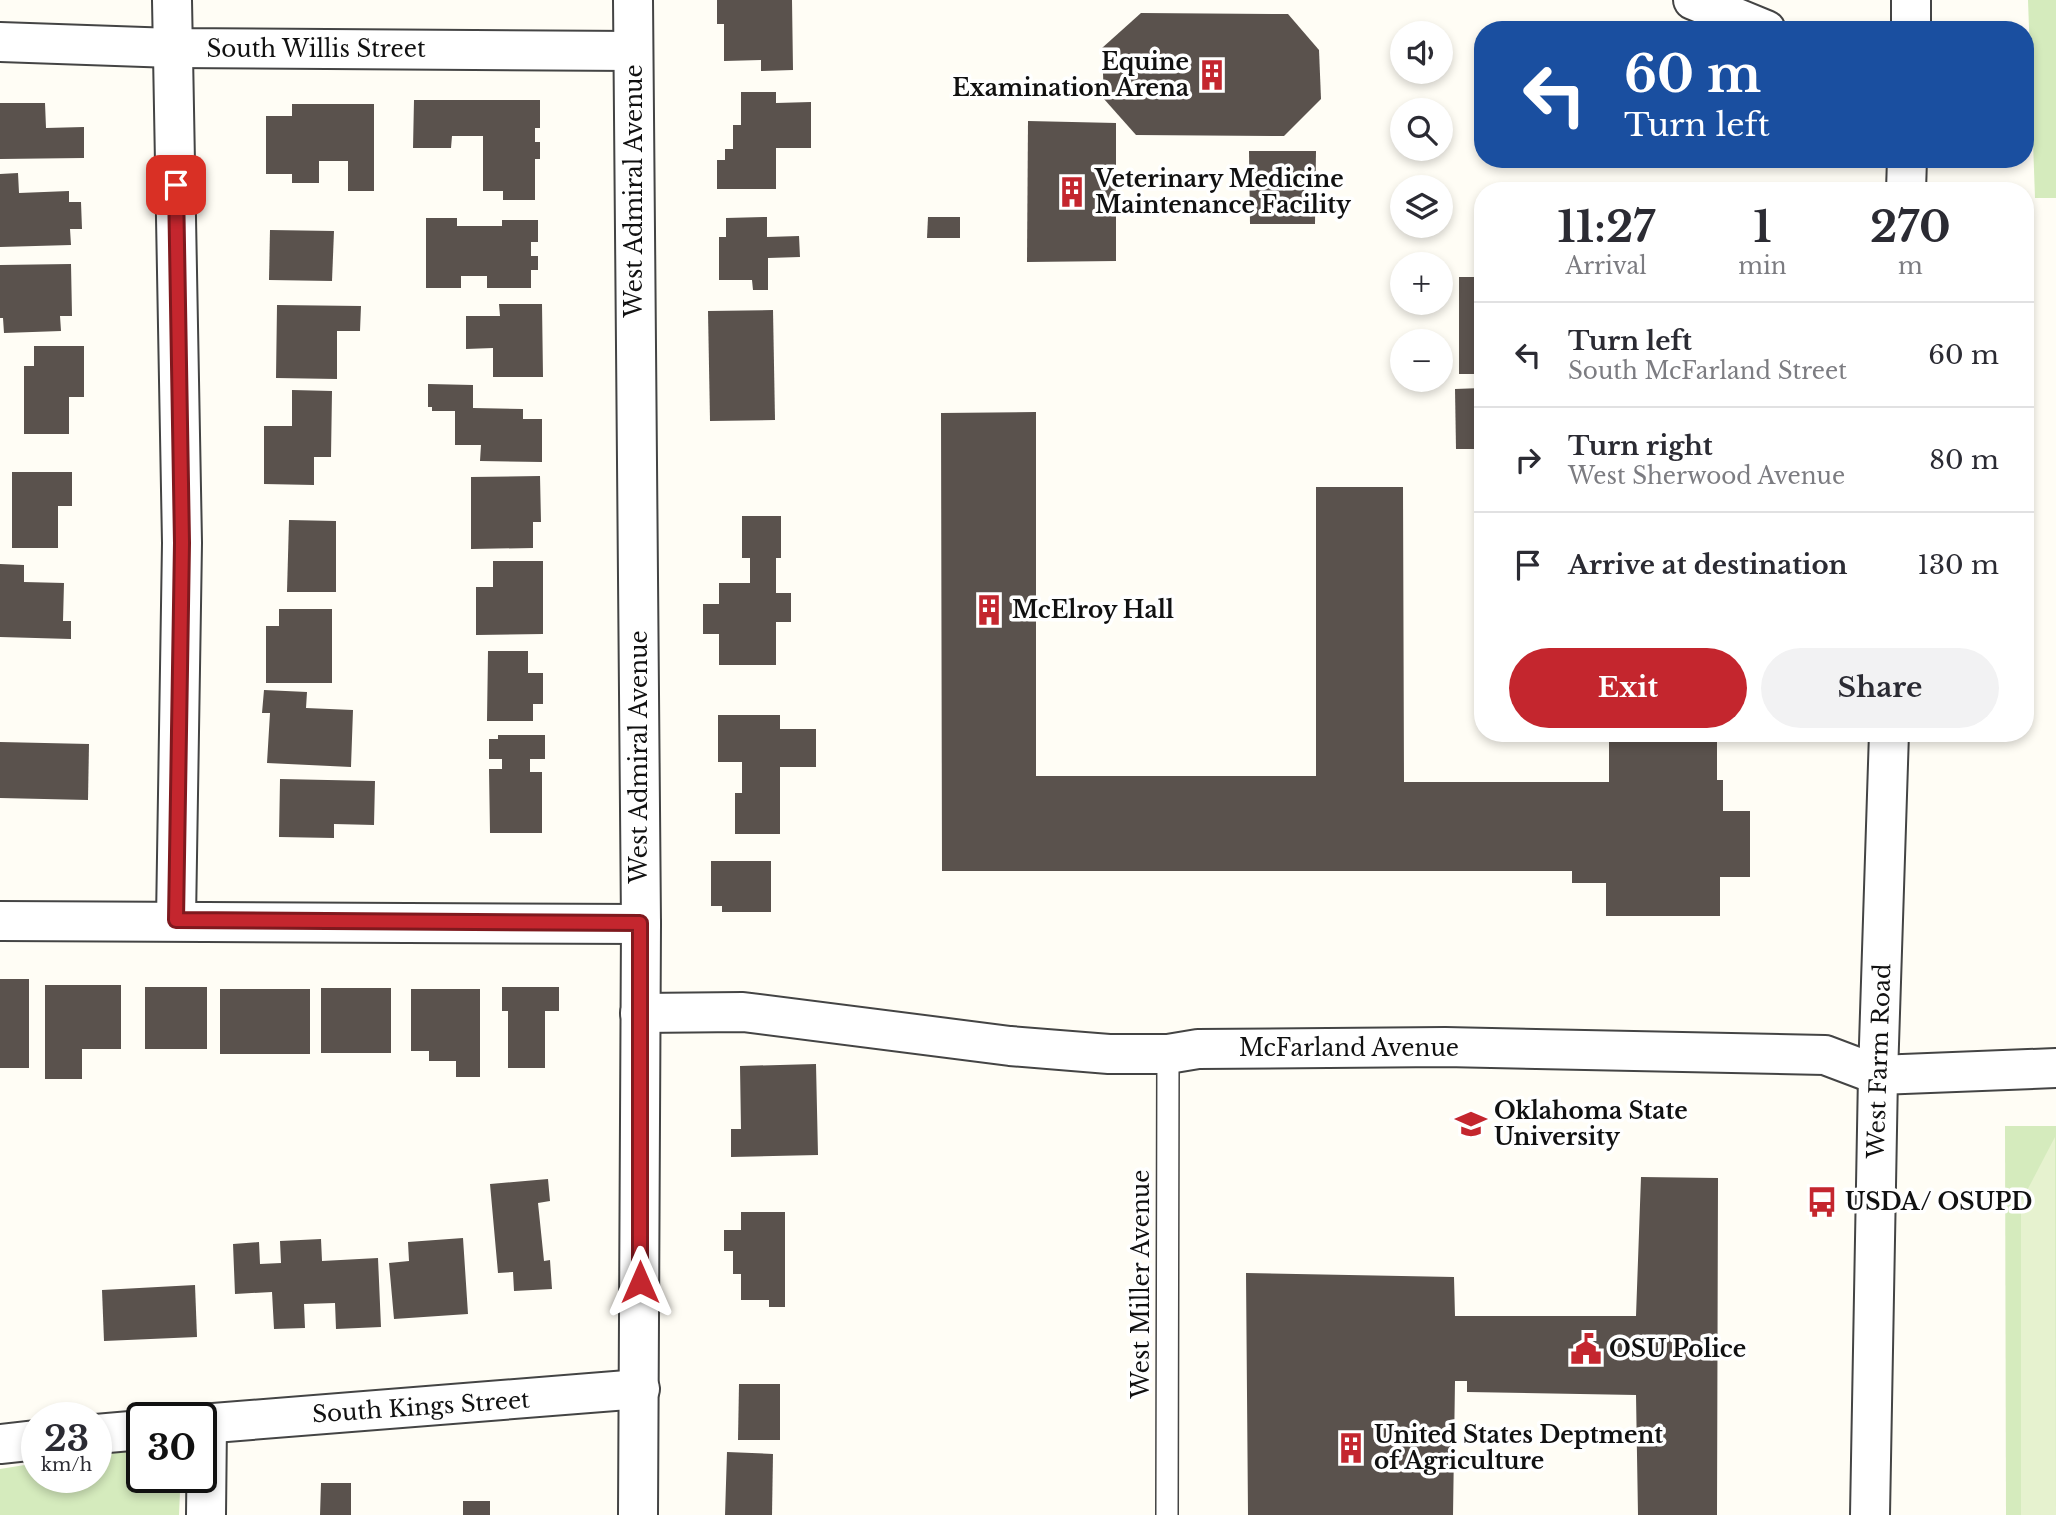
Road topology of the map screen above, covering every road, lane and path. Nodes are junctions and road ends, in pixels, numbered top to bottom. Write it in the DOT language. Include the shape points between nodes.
graph roads {
  1 [pos="172,0"];
  2 [pos="633,0"];
  3 [pos="1693,0"];
  4 [pos="1911,0"];
  5 [pos="1744,21"];
  6 [pos="1911,21"];
  7 [pos="0,43"];
  8 [pos="173,48"];
  9 [pos="633,51"];
  10 [pos="1889,742"];
  11 [pos="176,920"];
  12 [pos="0,921"];
  13 [pos="640,923"];
  14 [pos="640,1013"];
  15 [pos="1168,1054"];
  16 [pos="2056,1068"];
  17 [pos="1878,1075"];
  18 [pos="640,1390"];
  19 [pos="217,1423"];
  20 [pos="21,1442"];
  21 [pos="0,1444"];
  22 [pos="206,1493"];
  23 [pos="206,1515"];
  24 [pos="638,1515"];
  25 [pos="1167,1515"];
  26 [pos="1870,1515"];
  1 -- 8 [label="street"];
  2 -- 9 [label="street, West Admiral Avenue"];
  3 -- 5 [label="street"];
  4 -- 6 [label="street"];
  7 -- 8 [label="street, South Willis Street"];
  8 -- 9 [label="street, South Willis Street"];
  8 -- 11 [label="street" via="182,543"];
  9 -- 13 [label="street, West Admiral Avenue"];
  10 -- 17 [label="street, West Farm Road"];
  11 -- 12 [label="street"];
  11 -- 13 [label="street"];
  13 -- 14 [label="street, West Admiral Avenue"];
  14 -- 15 [label="street, McFarland Avenue" via="743,1012 1010,1046"];
  14 -- 18 [label="street, West Admiral Avenue"];
  15 -- 17 [label="street, McFarland Avenue" via="1198,1049 1445,1047 1825,1055"];
  15 -- 25 [label="lane, West Miller Avenue"];
  16 -- 17 [label="street, McFarland Avenue"];
  17 -- 26 [label="street, West Farm Road"];
  18 -- 19 [label="street, South Kings Street"];
  18 -- 24 [label="street, West Admiral Avenue"];
  20 -- 21 [label="street"];
  22 -- 23 [label="street"];
}
